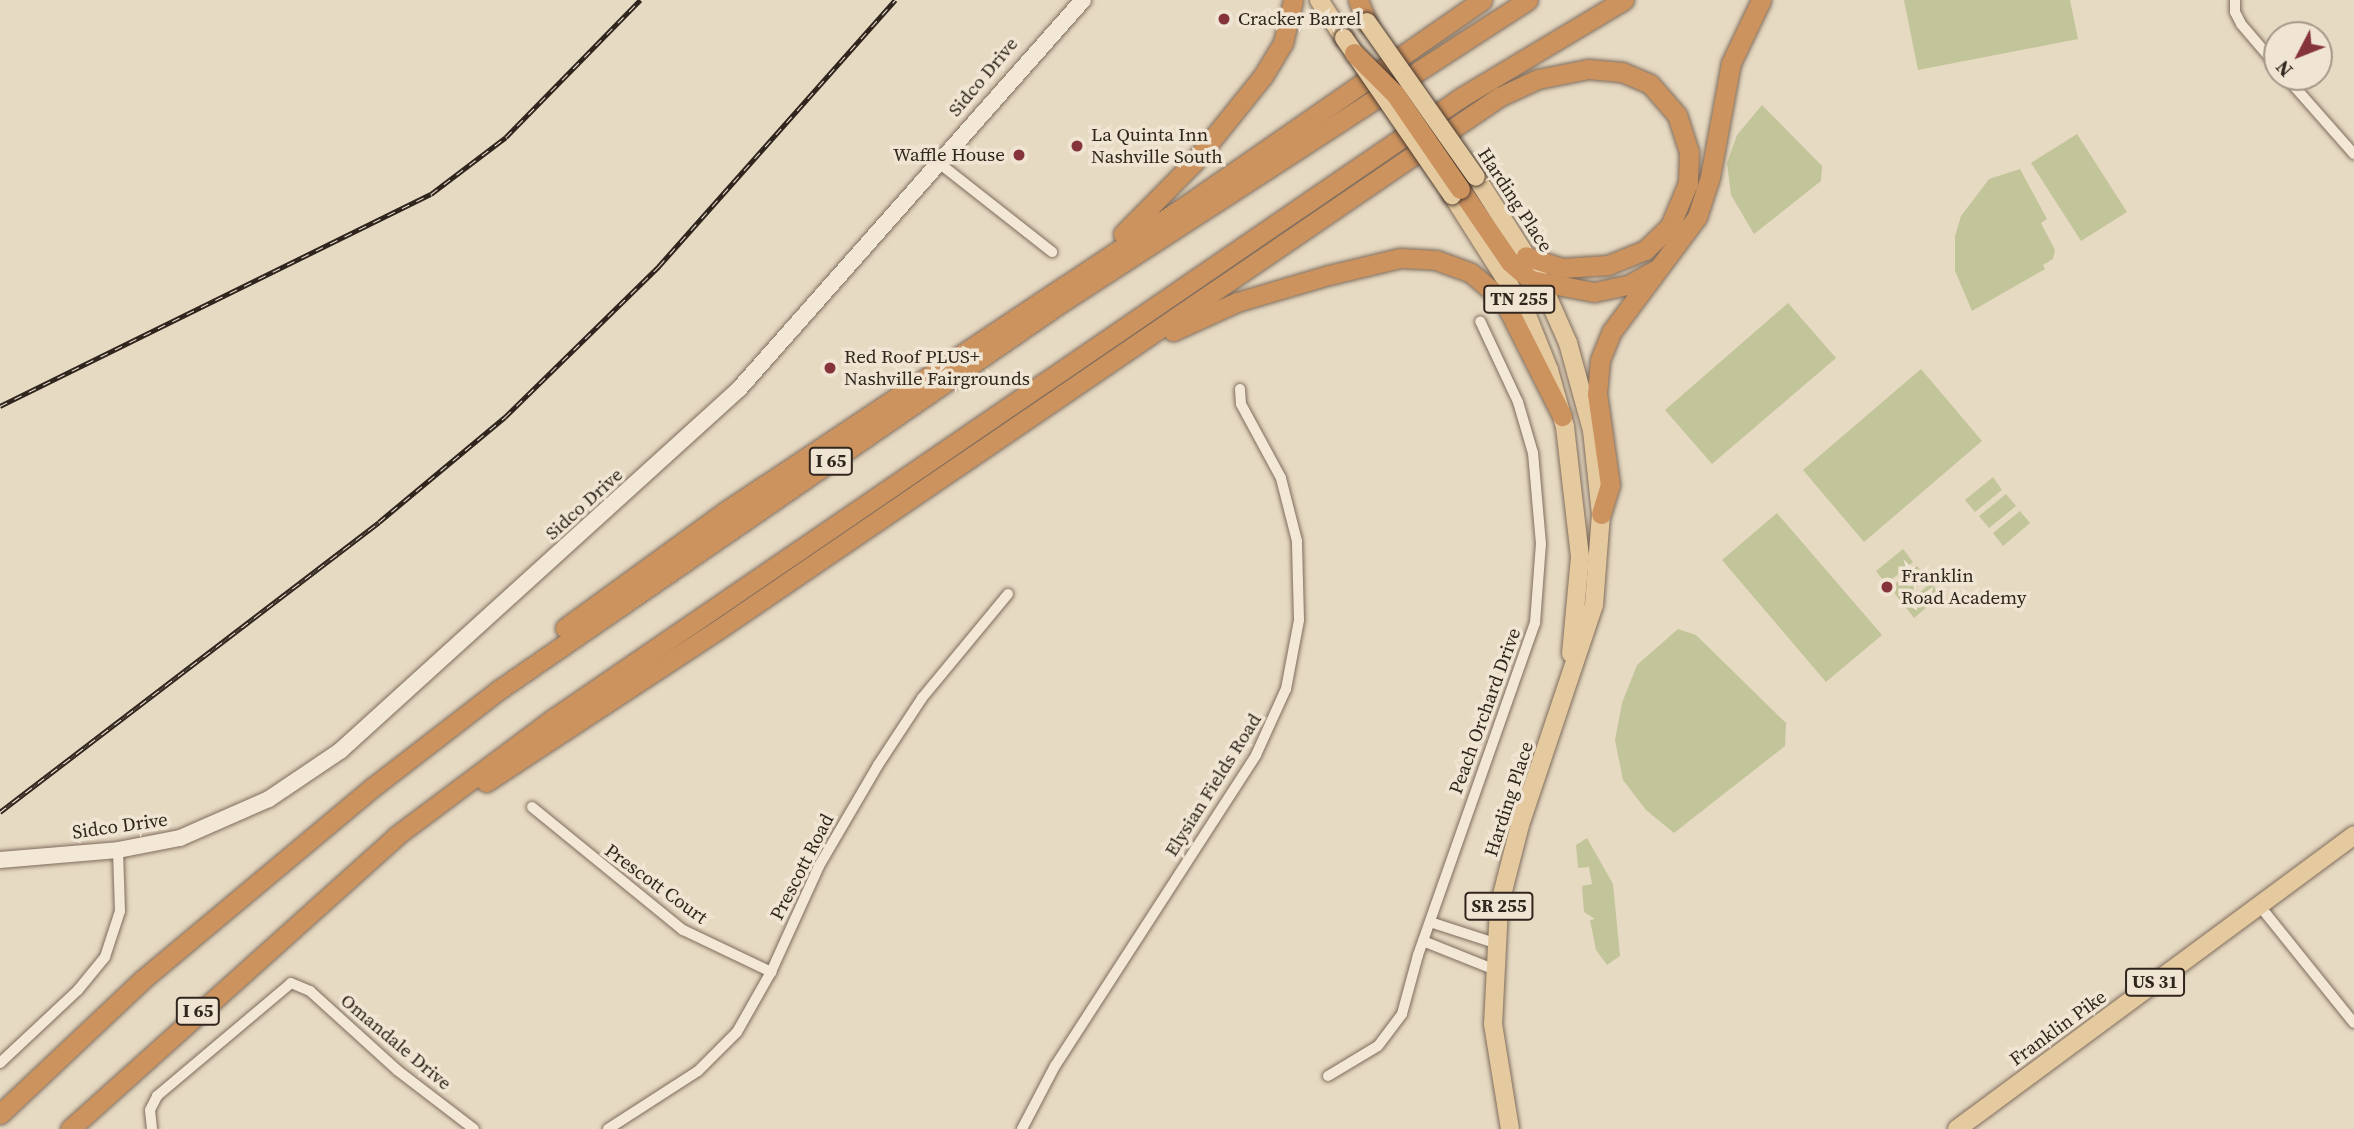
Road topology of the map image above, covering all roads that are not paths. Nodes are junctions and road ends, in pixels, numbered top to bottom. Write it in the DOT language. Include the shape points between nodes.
graph roads {
  1 [pos="1083,0"];
  2 [pos="1293,0"];
  3 [pos="1319,0"];
  4 [pos="1352,0"];
  5 [pos="1358,0"];
  6 [pos="1482,0"];
  7 [pos="1528,0"];
  8 [pos="1624,0"];
  9 [pos="1761,0"];
  10 [pos="2235,0"];
  11 [pos="1367,22"];
  12 [pos="1349,45"];
  13 [pos="2263,50"];
  14 [pos="2298,91"];
  15 [pos="2354,154"];
  16 [pos="939,163"];
  17 [pos="1456,192"];
  18 [pos="1052,252"];
  19 [pos="1674,253"];
  20 [pos="1526,256"];
  21 [pos="1542,284"];
  22 [pos="1058,289"];
  23 [pos="1480,321"];
  24 [pos="1094,372"];
  25 [pos="1240,389"];
  26 [pos="1562,416"];
  27 [pos="1601,514"];
  28 [pos="1008,594"];
  29 [pos="1567,692"];
  30 [pos="532,807"];
  31 [pos="2354,835"];
  32 [pos="118,850"];
  33 [pos="8,859"];
  34 [pos="328,895"];
  35 [pos="2259,905"];
  36 [pos="1430,922"];
  37 [pos="1423,941"];
  38 [pos="1495,943"];
  39 [pos="162,963"];
  40 [pos="1493,969"];
  41 [pos="771,972"];
  42 [pos="2354,1023"];
  43 [pos="0,1063"];
  44 [pos="1328,1076"];
  45 [pos="0,1114"];
  46 [pos="71,1129"];
  47 [pos="152,1129"];
  48 [pos="474,1129"];
  49 [pos="608,1129"];
  50 [pos="1022,1129"];
  51 [pos="1510,1129"];
  52 [pos="1956,1129"];
  1 -- 16 [label="main road, Sidco Drive"];
  2 -- 22 [label="highway" via="1290,24 1278,53 1193,163 1145,215"];
  3 -- 12 [label="main road"];
  4 -- 11 [label="main road, Harding Place / TN 255"];
  5 -- 11 [label="highway"];
  6 -- 22 [label="highway"];
  7 -- 39 [label="highway, I 65" via="1062,302 500,689 373,787"];
  8 -- 34 [label="highway, I 65" via="1460,98 554,718 396,836"];
  9 -- 19 [label="highway" via="1731,63 1703,204"];
  10 -- 13 [label="street" via="2241,24"];
  11 -- 20 [label="main road, Harding Place / TN 255, bridge"];
  12 -- 17 [label="highway, bridge" via="1395,94"];
  14 -- 15 [label="street"];
  16 -- 18 [label="street"];
  16 -- 32 [label="main road, Sidco Drive" via="793,332 712,416 340,751 292,786 230,820 180,838"];
  17 -- 21 [label="highway" via="1515,268"];
  17 -- 26 [label="main road, Harding Place / TN 255" via="1525,310"];
  19 -- 21 [label="highway" via="1649,274 1615,289 1579,292"];
  19 -- 27 [label="highway" via="1612,331 1600,360 1597,394 1610,485"];
  20 -- 21 [label="main road, Harding Place / TN 255"];
  20 -- 24 [label="highway" via="1562,268 1608,265 1644,250 1674,221 1688,183 1687,142 1671,106 1642,79 1588,69 1550,75 1514,89"];
  21 -- 27 [label="main road, Harding Place / TN 255" via="1584,395"];
  22 -- 39 [label="highway" via="726,511 396,753 238,886"];
  23 -- 36 [label="street, Peach Orchard Drive" via="1518,402 1531,445 1539,515 1538,592 1520,674"];
  24 -- 26 [label="highway" via="1252,297 1376,262 1427,259 1471,273 1504,301"];
  24 -- 34 [label="highway" via="719,629 451,804"];
  25 -- 50 [label="street, Elysian Fields Road" via="1241,404 1281,478 1297,541 1299,620 1286,689 1256,755 1055,1066"];
  26 -- 29 [label="main road, Harding Place / TN 255" via="1572,463 1580,557"];
  27 -- 29 [label="main road, Harding Place / TN 255" via="1594,605"];
  28 -- 41 [label="street, Prescott Road" via="922,698 878,765 819,866"];
  29 -- 38 [label="main road, Harding Place / SR 255" via="1515,845"];
  30 -- 41 [label="street, Prescott Court" via="683,930"];
  31 -- 35 [label="main road, Franklin Pike / US 31"];
  32 -- 33 [label="main road, Sidco Drive"];
  32 -- 43 [label="street" via="120,911 105,957 78,990"];
  34 -- 46 [label="highway, I 65"];
  35 -- 42 [label="street"];
  35 -- 52 [label="main road, Franklin Pike / US 31"];
  36 -- 37 [label="street, Peach Orchard Drive"];
  36 -- 38 [label="street"];
  37 -- 40 [label="street"];
  37 -- 44 [label="street, Peach Orchard Drive" via="1402,1014 1392,1032 1351,1066"];
  38 -- 40 [label="main road, Harding Place / SR 255"];
  39 -- 45 [label="highway, I 65"];
  40 -- 51 [label="main road, Harding Place / SR 255" via="1495,1052"];
  41 -- 49 [label="street, Prescott Road" via="719,1054"];
  47 -- 48 [label="street, Omandale Drive" via="150,1107 164,1089 280,989 295,984 310,991 397,1070"];
}
